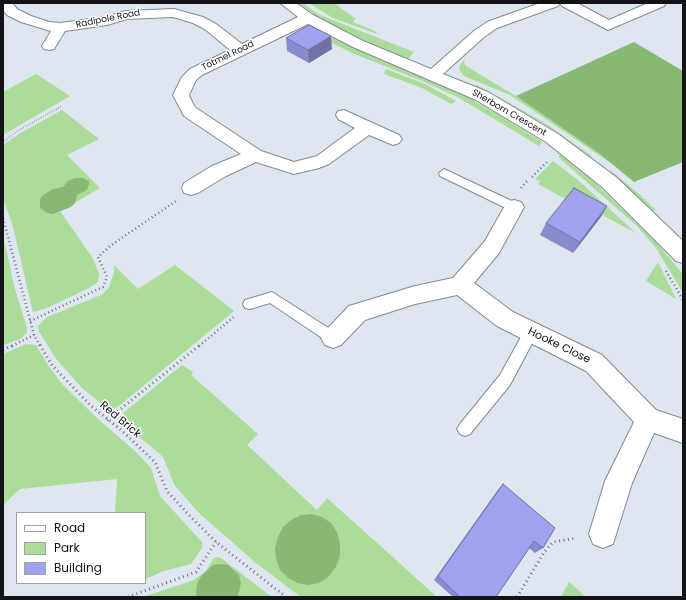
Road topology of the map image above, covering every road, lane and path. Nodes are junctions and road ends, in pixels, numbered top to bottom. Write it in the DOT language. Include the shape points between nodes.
graph roads {
  1 [pos="5,3"];
  2 [pos="287,3"];
  3 [pos="553,3"];
  4 [pos="567,3"];
  5 [pos="659,3"];
  6 [pos="308,18"];
  7 [pos="608,26"];
  8 [pos="60,27"];
  9 [pos="624,36"];
  10 [pos="50,46"];
  11 [pos="240,50"];
  12 [pos="433,75"];
  13 [pos="62,106"];
  14 [pos="344,116"];
  15 [pos="367,128"];
  16 [pos="393,139"];
  17 [pos="3,142"];
  18 [pos="255,156"];
  19 [pos="553,156"];
  20 [pos="444,173"];
  21 [pos="532,177"];
  22 [pos="191,188"];
  23 [pos="514,207"];
  24 [pos="3,218"];
  25 [pos="679,246"];
  26 [pos="662,266"];
  27 [pos="460,285"];
  28 [pos="683,300"];
  29 [pos="250,304"];
  30 [pos="30,321"];
  31 [pos="531,332"];
  32 [pos="34,335"];
  33 [pos="333,338"];
  34 [pos="3,350"];
  35 [pos="648,419"];
  36 [pos="107,420"];
  37 [pos="465,429"];
  38 [pos="683,431"];
  39 [pos="603,534"];
  40 [pos="216,542"];
  41 [pos="128,597"];
  42 [pos="286,597"];
  43 [pos="517,597"];
  1 -- 8 [label="street, Radipole Road" via="12,12 26,19"];
  2 -- 6 [label="street, Sherborn Crescent"];
  3 -- 12 [label="street" via="492,25"];
  4 -- 7 [label="street"];
  5 -- 7 [label="street"];
  6 -- 11 [label="street, Totmel Road"];
  6 -- 12 [label="street, Sherborn Crescent" via="358,44"];
  7 -- 9 [label="street"];
  8 -- 10 [label="street, Radipole Road"];
  8 -- 11 [label="street, Radipole Road" via="106,21 126,15 174,12 211,27"];
  11 -- 18 [label="street, Totmel Road" via="196,72 186,82 181,95 190,112"];
  12 -- 25 [label="street, Sherborn Crescent" via="482,96 552,138 609,182"];
  13 -- 17 [label="path"];
  14 -- 15 [label="street"];
  15 -- 16 [label="street"];
  15 -- 18 [label="street, Totmel Road" via="323,160 308,166 294,168"];
  18 -- 22 [label="street" via="219,171"];
  19 -- 21 [label="path"];
  20 -- 23 [label="lane"];
  22 -- 30 [label="path" via="173,204 110,246 98,257 107,277 103,287"];
  23 -- 27 [label="street" via="492,247"];
  24 -- 30 [label="path, Red Brick"];
  26 -- 28 [label="path"];
  27 -- 31 [label="street, Hooke Close" via="505,319"];
  27 -- 33 [label="street" via="414,295 357,313"];
  29 -- 33 [label="lane" via="272,297"];
  29 -- 36 [label="path"];
  30 -- 32 [label="path, Red Brick"];
  31 -- 35 [label="street, Hooke Close" via="594,363"];
  31 -- 37 [label="lane" via="505,380"];
  32 -- 34 [label="path"];
  32 -- 36 [label="path, Red Brick" via="51,364 63,378"];
  35 -- 38 [label="street, Hooke Close"];
  35 -- 39 [label="street" via="619,481"];
  36 -- 40 [label="path, Red Brick" via="155,462 167,491"];
  39 -- 43 [label="path" via="553,542"];
  40 -- 41 [label="path" via="196,572 181,580"];
  40 -- 42 [label="path, Red Brick"];
}
